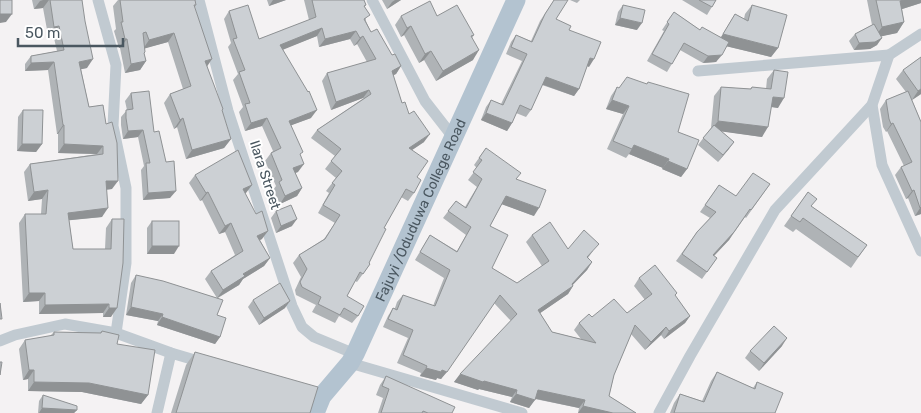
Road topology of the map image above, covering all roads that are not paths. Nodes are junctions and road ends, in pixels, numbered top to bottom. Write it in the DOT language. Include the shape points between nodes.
graph roads {
  1 [pos="98,0"];
  2 [pos="199,0"];
  3 [pos="372,0"];
  4 [pos="516,0"];
  5 [pos="921,34"];
  6 [pos="889,55"];
  7 [pos="698,71"];
  8 [pos="872,105"];
  9 [pos="453,137"];
  10 [pos="921,250"];
  11 [pos="116,333"];
  12 [pos="0,341"];
  13 [pos="171,354"];
  14 [pos="353,359"];
  15 [pos="218,367"];
  16 [pos="316,401"];
  17 [pos="157,413"];
  18 [pos="522,413"];
  19 [pos="659,413"];
  1 -- 11 [label="street" via="116,65 113,126 126,188 126,263"];
  2 -- 14 [label="street, Ilara Street" via="228,111 292,306 302,327"];
  3 -- 9 [label="street" via="425,101"];
  4 -- 9 [label="main road, Fajuyi /Oduduwa College Road"];
  5 -- 6 [label="street"];
  6 -- 7 [label="street"];
  6 -- 8 [label="street"];
  8 -- 10 [label="street" via="882,165"];
  8 -- 19 [label="street" via="775,210"];
  9 -- 14 [label="main road, Fajuyi /Oduduwa College Road"];
  11 -- 12 [label="street" via="65,324"];
  11 -- 13 [label="street"];
  13 -- 15 [label="street"];
  13 -- 17 [label="street"];
  14 -- 16 [label="main road, Fajuyi /Oduduwa College Road"];
  14 -- 18 [label="street, Ilara Street"];
}
